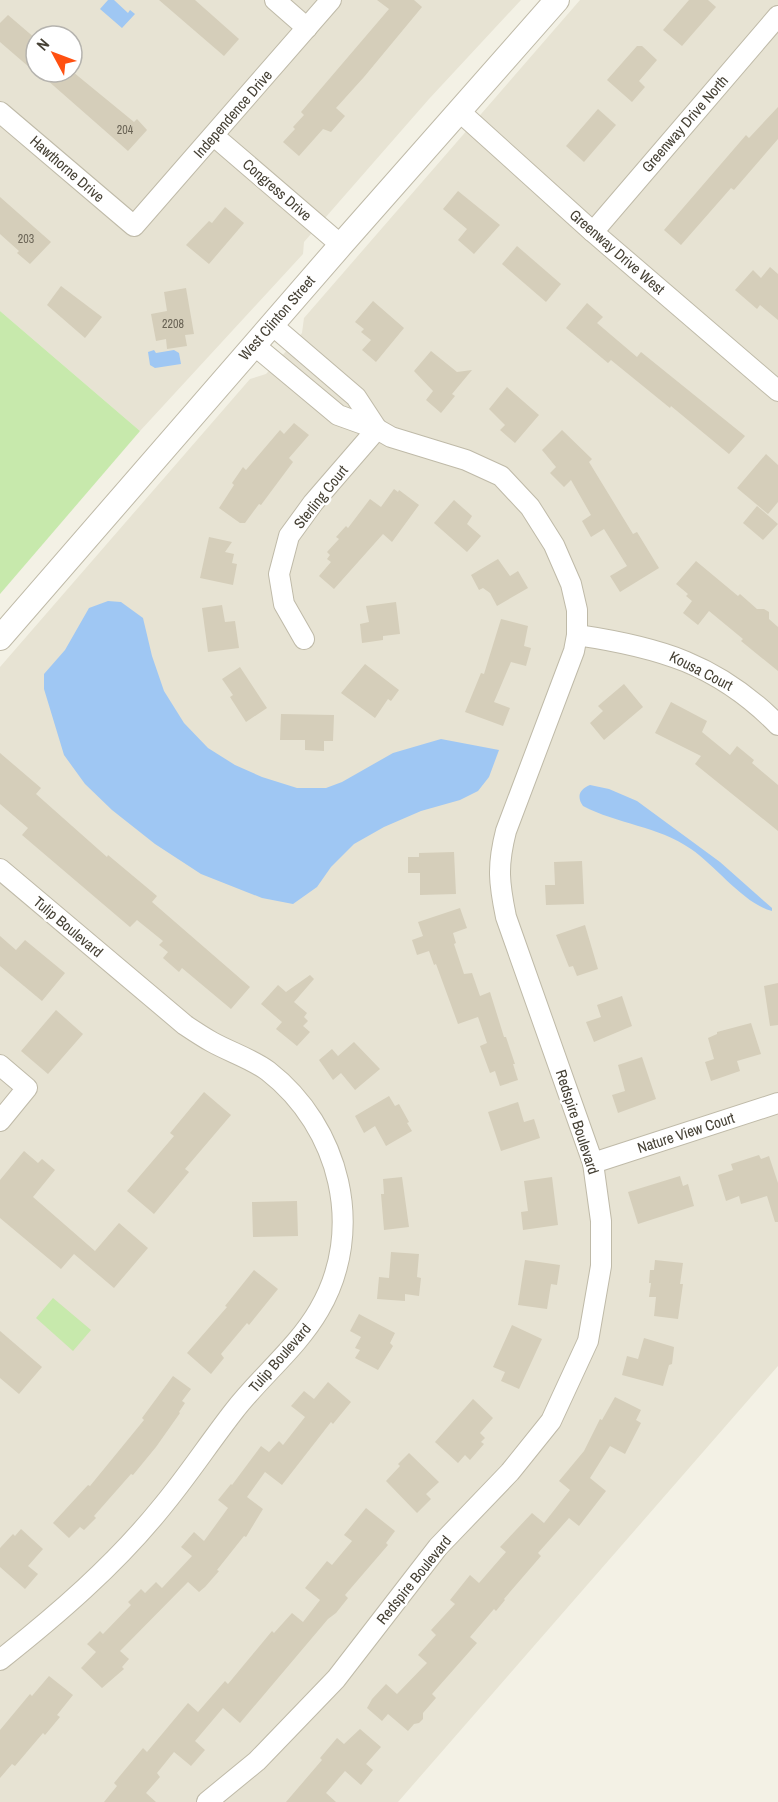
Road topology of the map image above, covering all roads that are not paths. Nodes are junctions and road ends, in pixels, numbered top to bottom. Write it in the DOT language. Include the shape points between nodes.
graph roads {
  1 [pos="274,0"];
  2 [pos="331,0"];
  3 [pos="557,0"];
  4 [pos="778,16"];
  5 [pos="307,28"];
  6 [pos="459,111"];
  7 [pos="0,112"];
  8 [pos="214,136"];
  9 [pos="134,226"];
  10 [pos="593,232"];
  11 [pos="341,245"];
  12 [pos="272,325"];
  13 [pos="254,345"];
  14 [pos="778,391"];
  15 [pos="378,429"];
  16 [pos="577,635"];
  17 [pos="0,638"];
  18 [pos="304,639"];
  19 [pos="778,725"];
  20 [pos="0,869"];
  21 [pos="0,1065"];
  22 [pos="778,1103"];
  23 [pos="0,1121"];
  24 [pos="593,1163"];
  25 [pos="0,1660"];
  26 [pos="207,1802"];
  1 -- 5 [label="street"];
  2 -- 5 [label="street, Independence Drive"];
  3 -- 6 [label="street, West Clinton Street"];
  4 -- 10 [label="street, Greenway Drive North"];
  5 -- 8 [label="street, Independence Drive"];
  6 -- 10 [label="street, Greenway Drive West"];
  6 -- 11 [label="street, West Clinton Street"];
  7 -- 9 [label="street, Hawthorne Drive"];
  8 -- 9 [label="street, Independence Drive"];
  8 -- 11 [label="street, Congress Drive"];
  10 -- 14 [label="street, Greenway Drive West"];
  11 -- 12 [label="street, West Clinton Street"];
  12 -- 13 [label="street, West Clinton Street"];
  12 -- 15 [label="street" via="356,397"];
  13 -- 15 [label="street, Redspire Boulevard" via="338,415"];
  13 -- 17 [label="street, West Clinton Street"];
  15 -- 16 [label="street, Redspire Boulevard" via="501,476 530,507 554,545 571,584"];
  15 -- 18 [label="street, Sterling Court" via="289,536 279,574 284,604"];
  16 -- 19 [label="street, Kousa Court" via="679,658 732,686"];
  16 -- 24 [label="street, Redspire Boulevard" via="568,669 506,831 499,882 507,917"];
  20 -- 25 [label="street, Tulip Boulevard" via="185,1025 266,1070 290,1090 319,1127 331,1154 343,1219 331,1287 304,1333 234,1411 186,1477 130,1543 96,1578"];
  21 -- 23 [label="street" via="27,1088"];
  22 -- 24 [label="street, Nature View Court"];
  24 -- 26 [label="street, Redspire Boulevard" via="601,1221 601,1266 588,1341 551,1420 510,1472 438,1547 336,1679 257,1761"];
}
